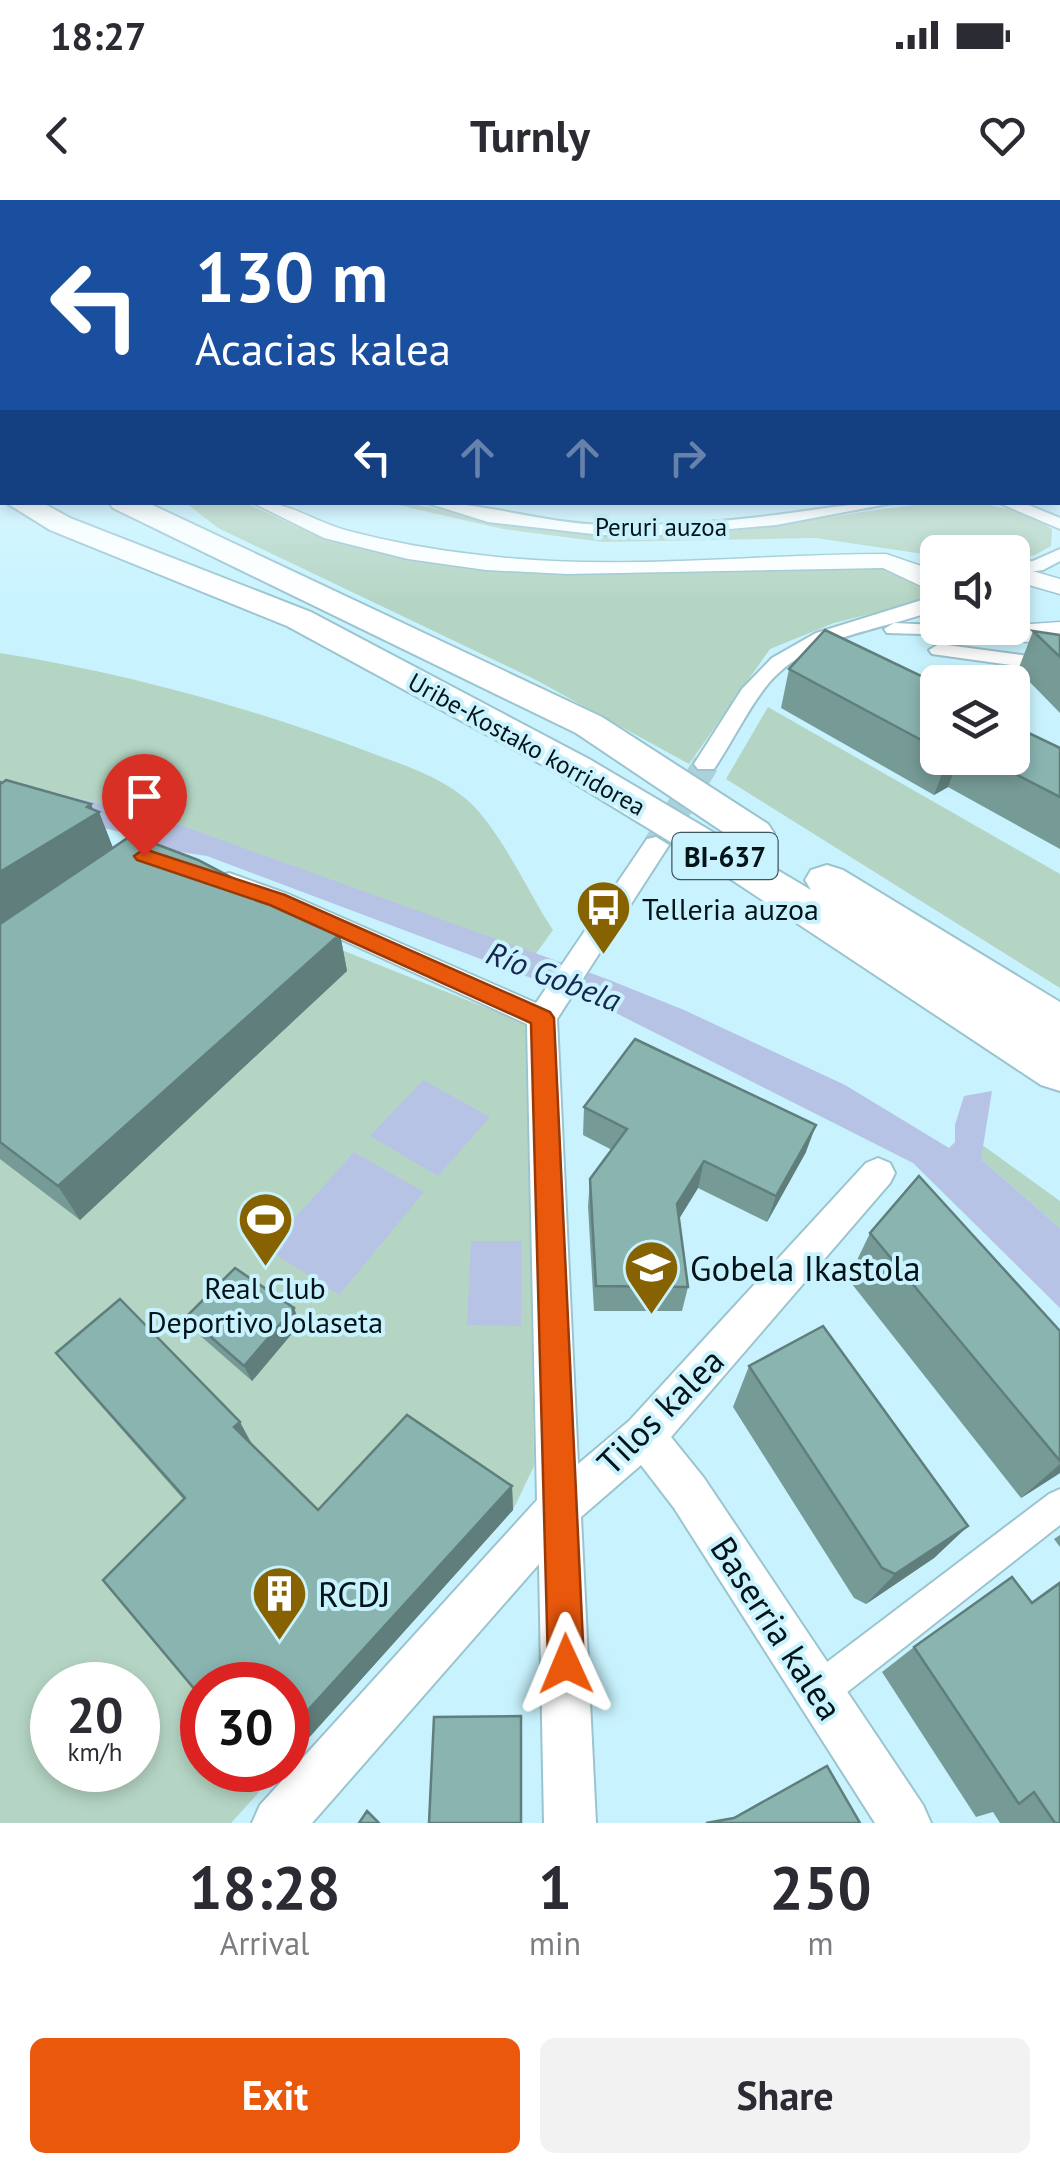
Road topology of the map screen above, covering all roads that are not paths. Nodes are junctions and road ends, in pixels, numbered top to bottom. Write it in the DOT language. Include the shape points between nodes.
graph roads {
  1 [pos="24,505"];
  2 [pos="70,505"];
  3 [pos="129,505"];
  4 [pos="179,505"];
  5 [pos="266,505"];
  6 [pos="318,505"];
  7 [pos="447,505"];
  8 [pos="871,505"];
  9 [pos="1012,505"];
  10 [pos="0,510"];
  11 [pos="0,521"];
  12 [pos="1054,523"];
  13 [pos="1060,554"];
  14 [pos="920,559"];
  15 [pos="122,564"];
  16 [pos="1030,567"];
  17 [pos="920,575"];
  18 [pos="1030,577"];
  19 [pos="1060,588"];
  20 [pos="920,609"];
  21 [pos="920,626"];
  22 [pos="822,639"];
  23 [pos="939,650"];
  24 [pos="378,662"];
  25 [pos="1060,666"];
  26 [pos="589,725"];
  27 [pos="706,764"];
  28 [pos="753,833"];
  29 [pos="656,845"];
  30 [pos="195,870"];
  31 [pos="547,1013"];
  32 [pos="1060,1026"];
  33 [pos="1060,1070"];
  34 [pos="878,1173"];
  35 [pos="644,1436"];
  36 [pos="562,1504"];
  37 [pos="1060,1505"];
  38 [pos="818,1692"];
  39 [pos="278,1823"];
  40 [pos="570,1823"];
  41 [pos="904,1823"];
  1 -- 24 [label="highway, Uribe-Kostako korridorea / BI-637" via="299,619"];
  2 -- 28 [label="highway, Uribe-Kostako korridorea / BI-637" via="430,660"];
  3 -- 26 [label="highway"];
  4 -- 26 [label="highway" via="209,532"];
  5 -- 17 [label="street" via="349,538 468,560 886,561"];
  6 -- 14 [label="street" via="399,536 540,559"];
  7 -- 8 [label="street, Peruri auzoa" via="538,523 658,530 724,528"];
  9 -- 12 [label="street"];
  10 -- 15 [label="highway"];
  11 -- 15 [label="highway"];
  13 -- 16 [label="street"];
  15 -- 24 [label="highway"];
  18 -- 19 [label="street"];
  20 -- 22 [label="street"];
  21 -- 22 [label="street"];
  22 -- 27 [label="street" via="768,668"];
  23 -- 25 [label="street"];
  24 -- 33 [label="highway, Uribe-Kostako korridorea / BI-637" via="722,854"];
  26 -- 28 [label="highway"];
  28 -- 32 [label="highway, Uribe-Kostako korridorea / BI-637"];
  29 -- 31 [label="street"];
  30 -- 31 [label="street"];
  31 -- 36 [label="street"];
  34 -- 35 [label="street, Tilos kalea"];
  35 -- 36 [label="street, Tilos kalea"];
  35 -- 38 [label="street, Baserria kalea"];
  36 -- 39 [label="street, Tilos kalea"];
  36 -- 40 [label="street"];
  37 -- 38 [label="street"];
  38 -- 41 [label="street, Baserria kalea"];
}
